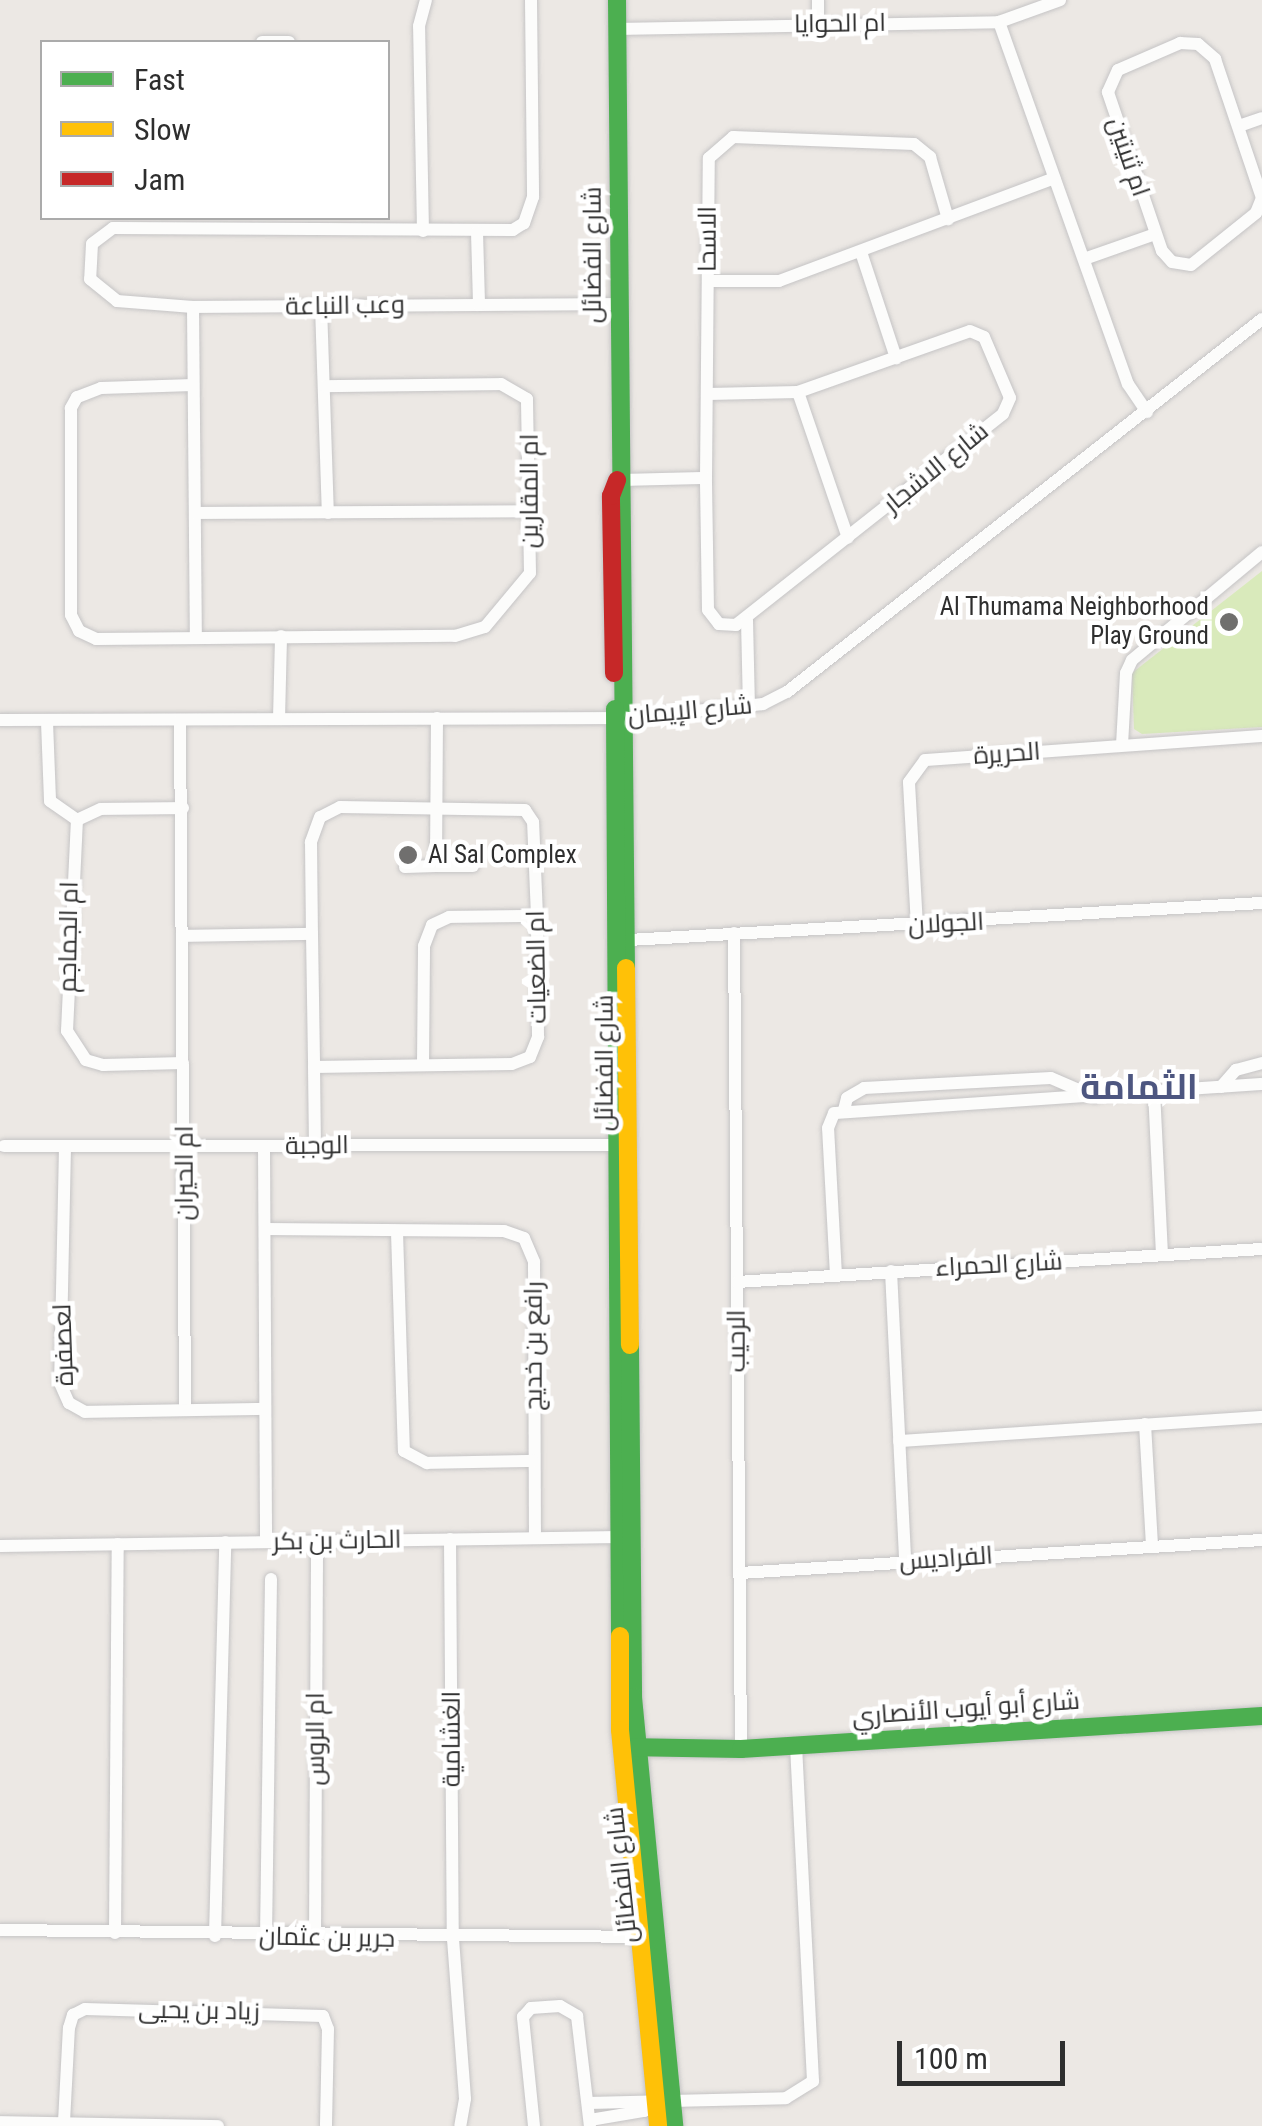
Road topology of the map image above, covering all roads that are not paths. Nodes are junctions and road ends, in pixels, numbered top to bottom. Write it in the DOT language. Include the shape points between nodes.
graph roads {
  1 [pos="426,0"];
  2 [pos="531,0"];
  3 [pos="617,0"];
  4 [pos="818,0"];
  5 [pos="1060,0"];
  6 [pos="1000,22"];
  7 [pos="818,24"];
  8 [pos="616,29"];
  9 [pos="1262,118"];
  10 [pos="1239,126"];
  11 [pos="1054,178"];
  12 [pos="948,218"];
  13 [pos="310,224"];
  14 [pos="251,225"];
  15 [pos="423,231"];
  16 [pos="477,232"];
  17 [pos="1155,234"];
  18 [pos="862,252"];
  19 [pos="1086,258"];
  20 [pos="708,281"];
  21 [pos="619,304"];
  22 [pos="478,305"];
  23 [pos="321,306"];
  24 [pos="193,307"];
  25 [pos="1262,319"];
  26 [pos="896,358"];
  27 [pos="193,385"];
  28 [pos="325,386"];
  29 [pos="798,392"];
  30 [pos="708,394"];
  31 [pos="1146,412"];
  32 [pos="706,478"];
  33 [pos="617,480"];
  34 [pos="529,511"];
  35 [pos="195,512"];
  36 [pos="328,513"];
  37 [pos="848,538"];
  38 [pos="1262,552"];
  39 [pos="747,620"];
  40 [pos="281,636"];
  41 [pos="196,638"];
  42 [pos="749,707"];
  43 [pos="437,718"];
  44 [pos="621,718"];
  45 [pos="278,719"];
  46 [pos="0,720"];
  47 [pos="180,720"];
  48 [pos="46,722"];
  49 [pos="1262,736"];
  50 [pos="1122,745"];
  51 [pos="436,804"];
  52 [pos="183,808"];
  53 [pos="77,820"];
  54 [pos="436,866"];
  55 [pos="473,866"];
  56 [pos="405,868"];
  57 [pos="614,885"];
  58 [pos="1262,903"];
  59 [pos="538,916"];
  60 [pos="917,926"];
  61 [pos="312,934"];
  62 [pos="734,934"];
  63 [pos="182,936"];
  64 [pos="629,940"];
  65 [pos="1262,1062"];
  66 [pos="183,1063"];
  67 [pos="423,1064"];
  68 [pos="314,1067"];
  69 [pos="1262,1084"];
  70 [pos="1221,1087"];
  71 [pos="1154,1092"];
  72 [pos="1098,1098"];
  73 [pos="844,1110"];
  74 [pos="315,1145"];
  75 [pos="624,1145"];
  76 [pos="4,1146"];
  77 [pos="65,1147"];
  78 [pos="264,1147"];
  79 [pos="186,1148"];
  80 [pos="265,1229"];
  81 [pos="397,1232"];
  82 [pos="1262,1249"];
  83 [pos="1162,1255"];
  84 [pos="891,1272"];
  85 [pos="836,1275"];
  86 [pos="737,1282"];
  87 [pos="266,1409"];
  88 [pos="185,1410"];
  89 [pos="1262,1417"];
  90 [pos="1145,1424"];
  91 [pos="899,1441"];
  92 [pos="533,1461"];
  93 [pos="619,1537"];
  94 [pos="535,1538"];
  95 [pos="450,1539"];
  96 [pos="1262,1540"];
  97 [pos="318,1541"];
  98 [pos="225,1542"];
  99 [pos="266,1542"];
  100 [pos="118,1544"];
  101 [pos="0,1546"];
  102 [pos="1152,1547"];
  103 [pos="906,1562"];
  104 [pos="740,1573"];
  105 [pos="271,1579"];
  106 [pos="632,1588"];
  107 [pos="1262,1716"];
  108 [pos="796,1746"];
  109 [pos="741,1750"];
  110 [pos="628,1754"];
  111 [pos="0,1930"];
  112 [pos="116,1933"];
  113 [pos="215,1936"];
  114 [pos="266,1937"];
  115 [pos="315,1937"];
  116 [pos="646,1937"];
  117 [pos="453,1939"];
  118 [pos="588,2103"];
  119 [pos="664,2103"];
  120 [pos="0,2122"];
  121 [pos="64,2122"];
  122 [pos="590,2123"];
  123 [pos="218,2126"];
  124 [pos="326,2126"];
  125 [pos="460,2126"];
  126 [pos="534,2126"];
  127 [pos="658,2126"];
  128 [pos="674,2126"];
  1 -- 15 [label="street" via="419,26"];
  2 -- 16 [label="street" via="530,212 513,230"];
  3 -- 8 [label="street, شارع الفضائل"];
  4 -- 7 [label="street"];
  5 -- 6 [label="street, ام الحوايا"];
  6 -- 7 [label="street, ام الحوايا"];
  6 -- 11 [label="street"];
  7 -- 8 [label="street, ام الحوايا"];
  8 -- 21 [label="street, شارع الفضائل"];
  9 -- 10 [label="street"];
  10 -- 17 [label="street, ام ثنيتين" via="1261,191 1256,213 1191,265 1166,257"];
  10 -- 17 [label="street, ام ثنيتين" via="1214,59 1198,44 1130,63 1110,80 1110,105"];
  11 -- 12 [label="street"];
  11 -- 19 [label="street"];
  12 -- 18 [label="street"];
  12 -- 20 [label="street, الاسحا" via="930,157 914,144 733,137 709,158"];
  13 -- 14 [label="street"];
  13 -- 15 [label="street"];
  14 -- 24 [label="street, وعب النباعة" via="113,228 92,244 88,270 106,297"];
  15 -- 16 [label="street"];
  16 -- 22 [label="street"];
  17 -- 19 [label="street"];
  18 -- 20 [label="street" via="779,281"];
  18 -- 26 [label="street"];
  19 -- 31 [label="street" via="1128,384"];
  20 -- 30 [label="street, الاسحا"];
  21 -- 22 [label="street, وعب النباعة"];
  21 -- 33 [label="street, شارع الفضائل"];
  22 -- 23 [label="street, وعب النباعة"];
  23 -- 24 [label="street, وعب النباعة"];
  23 -- 28 [label="street"];
  24 -- 27 [label="street"];
  25 -- 31 [label="street, شارع الإيمان"];
  26 -- 29 [label="street, شارع الاشجار"];
  26 -- 37 [label="street, شارع الاشجار" via="979,332 1009,406"];
  27 -- 35 [label="street"];
  27 -- 41 [label="street, ام المقارين" via="101,388 77,397 71,408 71,615 79,632 96,639"];
  28 -- 34 [label="street, ام المقارين" via="500,384 522,392 530,410"];
  28 -- 36 [label="street"];
  29 -- 30 [label="street, شارع الاشجار"];
  29 -- 37 [label="street"];
  30 -- 32 [label="street, الاسحا"];
  31 -- 42 [label="street, شارع الإيمان" via="787,692"];
  32 -- 33 [label="street"];
  32 -- 39 [label="street, الاسحا" via="712,620 727,626"];
  33 -- 44 [label="street, شارع الفضائل" via="623,496"];
  33 -- 44 [label="street" via="611,496"];
  34 -- 36 [label="street"];
  34 -- 40 [label="street, ام المقارين" via="530,574 475,632"];
  35 -- 36 [label="street"];
  35 -- 41 [label="street"];
  37 -- 39 [label="street, شارع الاشجار"];
  38 -- 50 [label="street" via="1132,660"];
  39 -- 42 [label="street"];
  40 -- 41 [label="street, ام المقارين"];
  40 -- 45 [label="street"];
  42 -- 44 [label="street, شارع الإيمان"];
  43 -- 44 [label="street, شارع الإيمان"];
  43 -- 45 [label="street, شارع الإيمان"];
  43 -- 51 [label="street"];
  44 -- 57 [label="street"];
  44 -- 64 [label="street, شارع الفضائل"];
  45 -- 47 [label="street, شارع الإيمان"];
  46 -- 48 [label="street, شارع الإيمان"];
  47 -- 48 [label="street, شارع الإيمان"];
  47 -- 52 [label="street, ام الحيران"];
  48 -- 53 [label="street" via="50,801"];
  49 -- 50 [label="street, الحريرة"];
  50 -- 60 [label="street, الحريرة" via="914,766 909,782"];
  51 -- 54 [label="street"];
  51 -- 59 [label="street, ام الضعيات" via="513,806 531,815"];
  51 -- 61 [label="street, ام الضعيات" via="340,807 320,817 311,842"];
  52 -- 53 [label="street" via="100,808"];
  52 -- 63 [label="street, ام الحيران"];
  53 -- 66 [label="street, ام الجماجم" via="67,1012 74,1048 103,1064"];
  54 -- 55 [label="street"];
  54 -- 56 [label="street"];
  57 -- 64 [label="street" via="622,935"];
  57 -- 75 [label="street"];
  58 -- 60 [label="street, الجولان"];
  59 -- 67 [label="street" via="450,918 432,926 424,946"];
  59 -- 67 [label="street, ام الضعيات" via="538,1037 530,1057 512,1064"];
  60 -- 62 [label="street, الجولان"];
  61 -- 63 [label="street"];
  61 -- 68 [label="street, ام الضعيات"];
  62 -- 64 [label="street, الجولان"];
  62 -- 86 [label="street, الرحيب"];
  63 -- 66 [label="street, ام الحيران"];
  64 -- 75 [label="street, شارع الفضائل"];
  65 -- 70 [label="street" via="1236,1070"];
  66 -- 79 [label="street, ام الحيران"];
  67 -- 68 [label="street, ام الضعيات"];
  68 -- 74 [label="street, ام الضعيات"];
  69 -- 70 [label="street"];
  70 -- 71 [label="street"];
  71 -- 72 [label="street"];
  71 -- 83 [label="street"];
  72 -- 73 [label="street"];
  72 -- 73 [label="street" via="1050,1078 864,1088 847,1098"];
  73 -- 85 [label="street" via="834,1113 828,1128"];
  74 -- 75 [label="street, الوجبة"];
  74 -- 78 [label="street, الوجبة"];
  75 -- 93 [label="street"];
  75 -- 106 [label="street, شارع الفضائل"];
  76 -- 77 [label="street, الوجبة"];
  77 -- 79 [label="street, الوجبة"];
  77 -- 88 [label="street, لعصفرة" via="64,1395 85,1412"];
  78 -- 79 [label="street, الوجبة"];
  78 -- 80 [label="street"];
  79 -- 88 [label="street, ام الحيران"];
  80 -- 81 [label="street, رافع بن خديج"];
  80 -- 87 [label="street"];
  81 -- 92 [label="street" via="404,1450 428,1463"];
  81 -- 92 [label="street, رافع بن خديج" via="504,1230 532,1248"];
  82 -- 83 [label="street, شارع الحمراء"];
  83 -- 84 [label="street, شارع الحمراء"];
  84 -- 85 [label="street, شارع الحمراء"];
  84 -- 91 [label="street"];
  85 -- 86 [label="street, شارع الحمراء"];
  86 -- 104 [label="street, الرحيب"];
  87 -- 88 [label="street, لعصفرة"];
  87 -- 99 [label="street"];
  89 -- 90 [label="street"];
  90 -- 91 [label="street"];
  90 -- 102 [label="street"];
  91 -- 103 [label="street"];
  92 -- 94 [label="street, رافع بن خديج"];
  93 -- 94 [label="street, الحارث بن بكر"];
  93 -- 106 [label="street"];
  93 -- 110 [label="street"];
  94 -- 95 [label="street, الحارث بن بكر"];
  95 -- 97 [label="street, الحارث بن بكر"];
  95 -- 117 [label="street, الغشامية"];
  96 -- 102 [label="street, الفراديس"];
  97 -- 99 [label="street, الحارث بن بكر"];
  97 -- 115 [label="street, ام الروس"];
  98 -- 99 [label="street, الحارث بن بكر"];
  98 -- 100 [label="street, الحارث بن بكر"];
  98 -- 113 [label="street"];
  100 -- 101 [label="street, الحارث بن بكر"];
  100 -- 112 [label="street"];
  102 -- 103 [label="street, الفراديس"];
  103 -- 104 [label="street, الفراديس"];
  104 -- 109 [label="street, الرحيب"];
  105 -- 114 [label="street"];
  106 -- 110 [label="street, شارع الفضائل"];
  107 -- 108 [label="street, شارع أبو أيوب الأنصاري"];
  108 -- 109 [label="street, شارع أبو أيوب الأنصاري"];
  108 -- 119 [label="street" via="814,2081 786,2098"];
  109 -- 110 [label="street, شارع أبو أيوب الأنصاري"];
  110 -- 116 [label="street, شارع الفضائل"];
  111 -- 112 [label="street, جرير بن عثمان"];
  112 -- 113 [label="street, جرير بن عثمان"];
  113 -- 114 [label="street, جرير بن عثمان"];
  114 -- 115 [label="street, جرير بن عثمان"];
  115 -- 117 [label="street, جرير بن عثمان"];
  116 -- 117 [label="street, جرير بن عثمان"];
  116 -- 119 [label="street, شارع الفضائل"];
  117 -- 125 [label="street, الغشامية" via="466,2099"];
  118 -- 119 [label="street" via="638,2097"];
  118 -- 122 [label="street"];
  118 -- 126 [label="street" via="577,2016 565,2006 531,2008 522,2021"];
  119 -- 122 [label="street"];
  119 -- 127 [label="street"];
  119 -- 128 [label="street, شارع الفضائل"];
  120 -- 121 [label="street"];
  121 -- 123 [label="street"];
  121 -- 124 [label="street, زياد بن يحيى" via="73,2014 123,2010 323,2016"];
}
